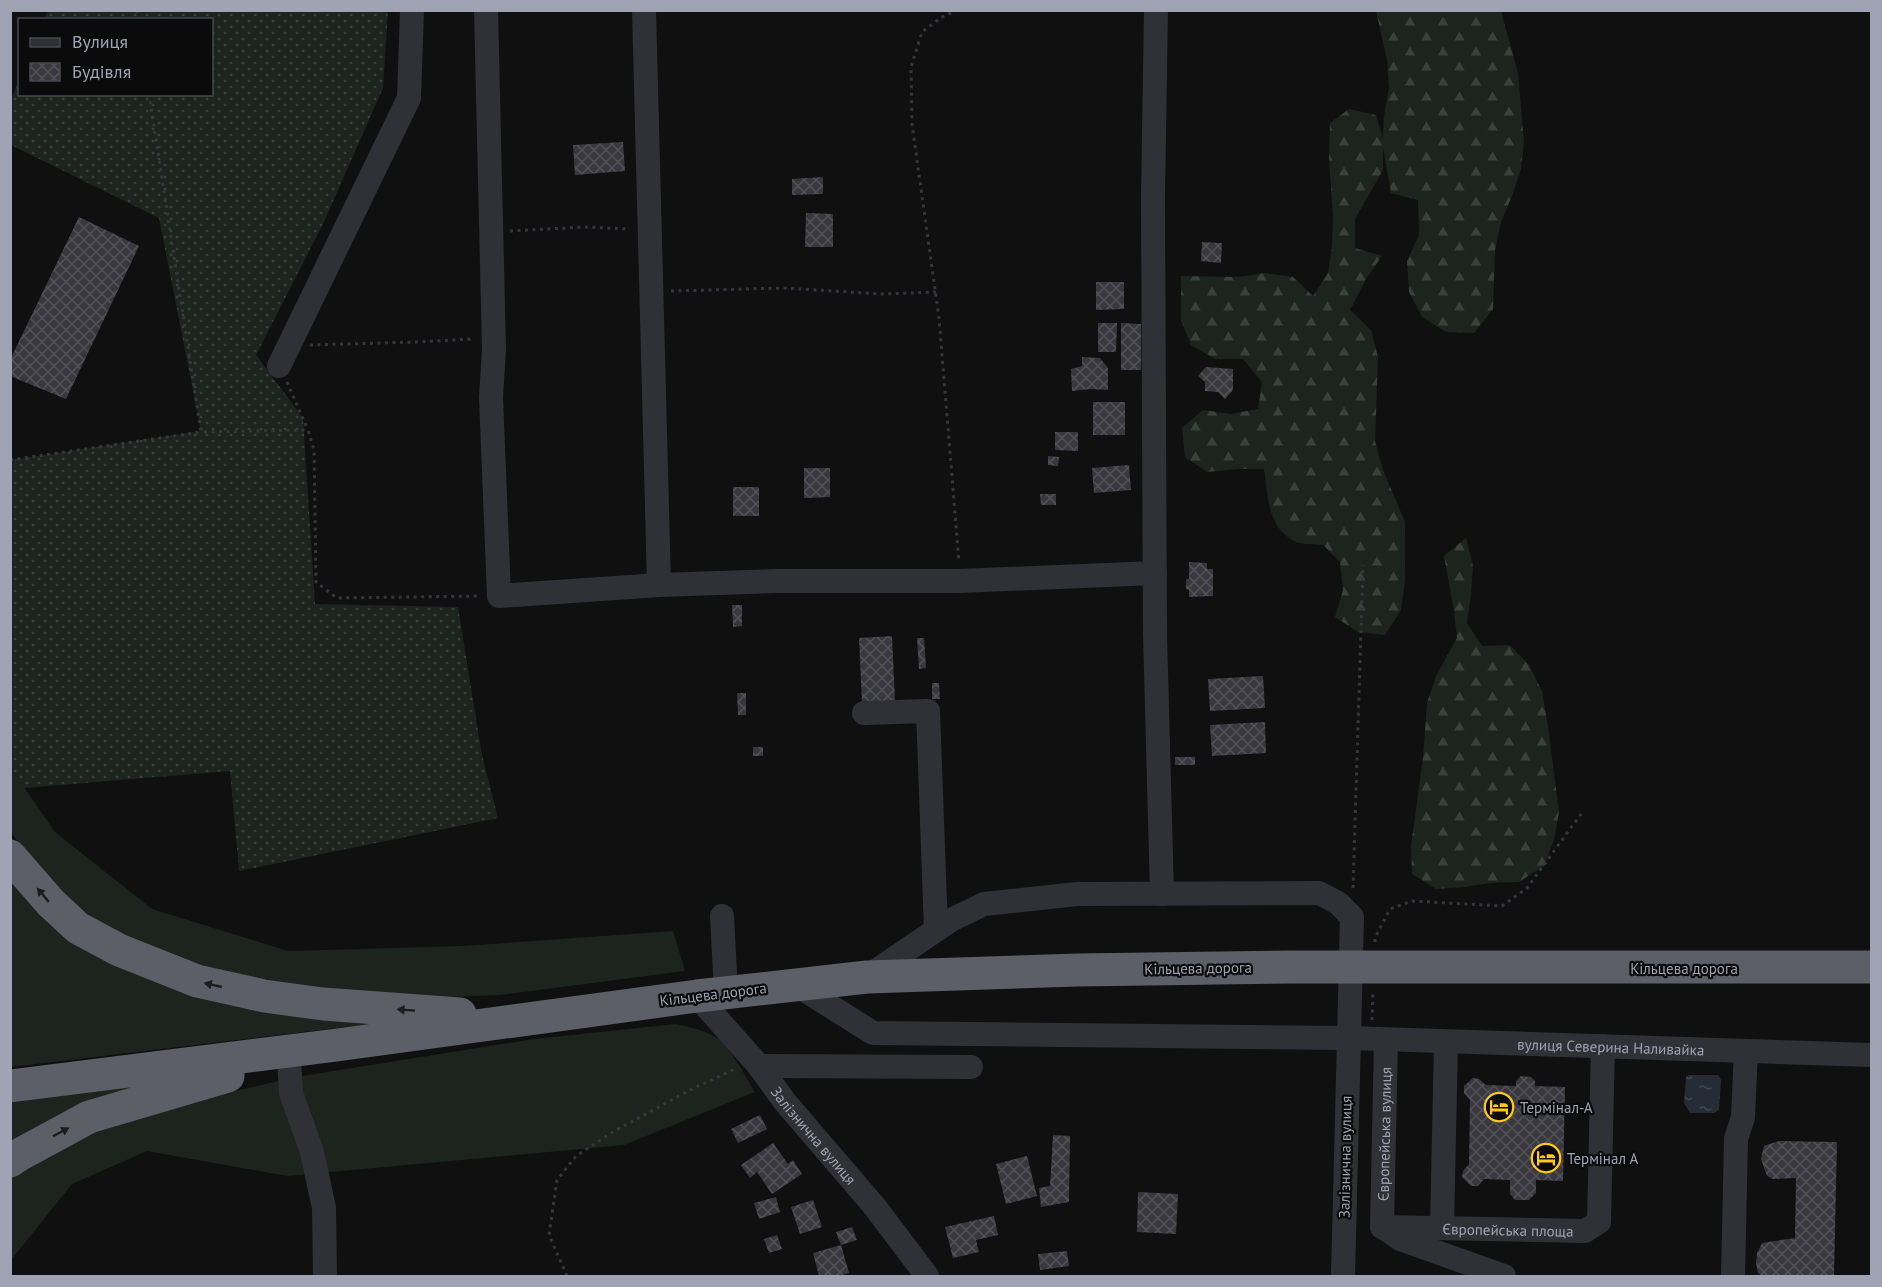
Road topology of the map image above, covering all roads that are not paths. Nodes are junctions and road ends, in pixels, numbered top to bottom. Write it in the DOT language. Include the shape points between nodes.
graph roads {
  1 [pos="412,10"];
  2 [pos="486,10"];
  3 [pos="644,10"];
  4 [pos="1156,10"];
  5 [pos="284,356"];
  6 [pos="1155,573"];
  7 [pos="659,585"];
  8 [pos="864,713"];
  9 [pos="10,856"];
  10 [pos="1162,894"];
  11 [pos="722,916"];
  12 [pos="936,930"];
  13 [pos="1872,967"];
  14 [pos="867,977"];
  15 [pos="795,984"];
  16 [pos="711,994"];
  17 [pos="527,1018"];
  18 [pos="1368,1040"];
  19 [pos="1446,1042"];
  20 [pos="337,1045"];
  21 [pos="1603,1046"];
  22 [pos="1746,1051"];
  23 [pos="1872,1055"];
  24 [pos="289,1059"];
  25 [pos="754,1060"];
  26 [pos="972,1067"];
  27 [pos="10,1086"];
  28 [pos="10,1161"];
  29 [pos="1382,1227"];
  30 [pos="1442,1228"];
  31 [pos="326,1276"];
  32 [pos="927,1276"];
  33 [pos="1343,1276"];
  34 [pos="1504,1276"];
  35 [pos="1733,1276"];
  1 -- 5 [label="street" via="409,98"];
  2 -- 7 [label="street" via="494,337 491,397 499,596"];
  3 -- 7 [label="street"];
  4 -- 6 [label="street"];
  6 -- 7 [label="street" via="959,581"];
  6 -- 10 [label="street"];
  8 -- 12 [label="street" via="928,711"];
  17 -- 9 [label="highway, one-way" via="322,1004 197,981 119,950 78,928"];
  10 -- 12 [label="street" via="1077,894 984,904"];
  10 -- 18 [label="street" via="1319,893 1338,903 1352,917"];
  11 -- 16 [label="street"];
  12 -- 14 [label="street"];
  13 -- 14 [label="highway, Кільцева дорога" via="1077,970"];
  14 -- 15 [label="highway, Кільцева дорога"];
  15 -- 16 [label="highway, Кільцева дорога"];
  15 -- 18 [label="street, вулиця Северина Наливайка" via="873,1033"];
  16 -- 17 [label="highway, Кільцева дорога"];
  16 -- 25 [label="street, Залізнична вулиця"];
  17 -- 20 [label="highway"];
  18 -- 19 [label="street, вулиця Северина Наливайка"];
  18 -- 29 [label="street, Європейська вулиця"];
  18 -- 33 [label="street, Залізнична вулиця"];
  19 -- 21 [label="street, вулиця Северина Наливайка"];
  19 -- 30 [label="street"];
  20 -- 24 [label="highway"];
  20 -- 27 [label="highway"];
  21 -- 22 [label="street, вулиця Северина Наливайка"];
  21 -- 30 [label="street, Європейська площа" via="1599,1222 1585,1231"];
  22 -- 23 [label="street, вулиця Северина Наливайка"];
  22 -- 35 [label="street" via="1743,1117 1736,1139"];
  28 -- 24 [label="highway, one-way" via="89,1117"];
  24 -- 31 [label="street" via="291,1093 312,1152 324,1208"];
  25 -- 26 [label="street"];
  25 -- 32 [label="street, Залізнична вулиця"];
  29 -- 30 [label="street, Європейська площа"];
  29 -- 34 [label="street" via="1400,1239"];
}
